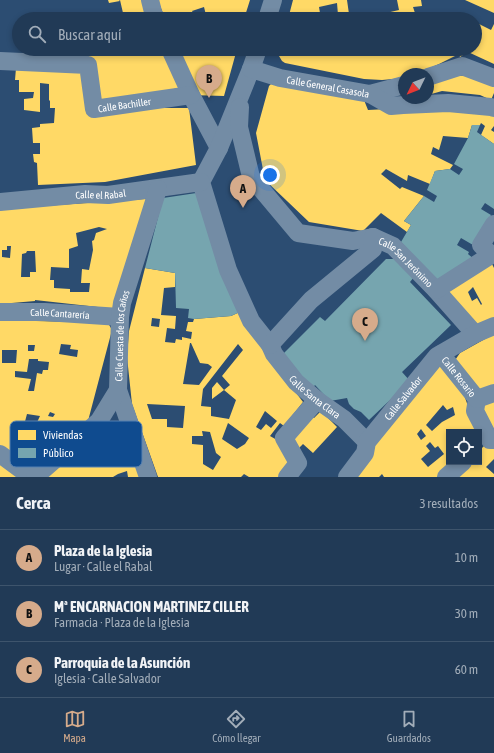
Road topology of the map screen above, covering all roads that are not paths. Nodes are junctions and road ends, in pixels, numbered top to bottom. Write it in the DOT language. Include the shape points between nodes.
graph roads {
  1 [pos="150,0"];
  2 [pos="273,0"];
  3 [pos="153,12"];
  4 [pos="269,12"];
  5 [pos="173,56"];
  6 [pos="256,56"];
  7 [pos="0,61"];
  8 [pos="251,69"];
  9 [pos="434,75"];
  10 [pos="494,78"];
  11 [pos="398,87"];
  12 [pos="370,94"];
  13 [pos="192,95"];
  14 [pos="240,95"];
  15 [pos="494,108"];
  16 [pos="219,148"];
  17 [pos="201,182"];
  18 [pos="158,189"];
  19 [pos="0,202"];
  20 [pos="494,224"];
  21 [pos="373,237"];
  22 [pos="493,257"];
  23 [pos="436,290"];
  24 [pos="0,312"];
  25 [pos="120,318"];
  26 [pos="494,326"];
  27 [pos="475,334"];
  28 [pos="270,345"];
  29 [pos="441,354"];
  30 [pos="118,390"];
  31 [pos="494,393"];
  32 [pos="477,399"];
  33 [pos="317,400"];
  34 [pos="100,421"];
  35 [pos="129,421"];
  36 [pos="367,442"];
  37 [pos="488,443"];
  38 [pos="0,454"];
  39 [pos="142,460"];
  40 [pos="10,461"];
  41 [pos="460,465"];
  42 [pos="18,467"];
  43 [pos="47,467"];
  44 [pos="31,477"];
  45 [pos="35,477"];
  46 [pos="148,477"];
  47 [pos="287,477"];
  48 [pos="347,477"];
  49 [pos="446,477"];
  1 -- 3 [label="street"];
  2 -- 4 [label="street"];
  5 -- 13 [label="street"];
  6 -- 8 [label="street"];
  7 -- 13 [label="street, Calle Bachiller" via="88,65 94,109"];
  8 -- 12 [label="street, Calle General Casasola" via="280,78"];
  8 -- 14 [label="street"];
  9 -- 10 [label="street" via="462,66"];
  11 -- 12 [label="street, Calle General Casasola"];
  12 -- 15 [label="street" via="391,106 448,103"];
  13 -- 16 [label="street"];
  14 -- 16 [label="street"];
  14 -- 21 [label="street" via="239,127 251,177 298,233 353,241"];
  16 -- 17 [label="street"];
  17 -- 18 [label="street, Calle el Rabal"];
  17 -- 28 [label="street, Calle Santa Clara" via="228,270 251,322"];
  18 -- 19 [label="street, Calle el Rabal"];
  18 -- 25 [label="street, Calle Cuesta de los Caños" via="122,303"];
  20 -- 22 [label="street, Calle San Jerónimo" via="481,245"];
  21 -- 23 [label="street, Calle San Jerónimo" via="393,246"];
  21 -- 28 [label="street" via="373,249 311,300"];
  22 -- 23 [label="street, Calle San Jerónimo"];
  23 -- 27 [label="street, Calle San Jerónimo"];
  24 -- 25 [label="street, Calle Cantarería" via="45,312"];
  25 -- 30 [label="street, Calle Cuesta de los Caños"];
  26 -- 27 [label="street, Calle Salvador"];
  27 -- 29 [label="street, Calle Salvador"];
  28 -- 33 [label="street, Calle Santa Clara" via="296,382"];
  29 -- 32 [label="street, Calle Rosario"];
  29 -- 36 [label="street, Calle Salvador"];
  30 -- 34 [label="street, Calle Cuesta de los Caños"];
  30 -- 35 [label="street"];
  31 -- 32 [label="street"];
  32 -- 37 [label="street, Calle Rosario" via="475,411"];
  33 -- 36 [label="street, Calle Santa Clara" via="344,419"];
  33 -- 47 [label="street" via="284,438 298,464"];
  36 -- 48 [label="street, Calle Salvador" via="366,452"];
  38 -- 40 [label="street"];
  39 -- 46 [label="street"];
  41 -- 49 [label="street"];
  42 -- 44 [label="street"];
  43 -- 45 [label="street, Calle Cuesta de los Caños"];
}
